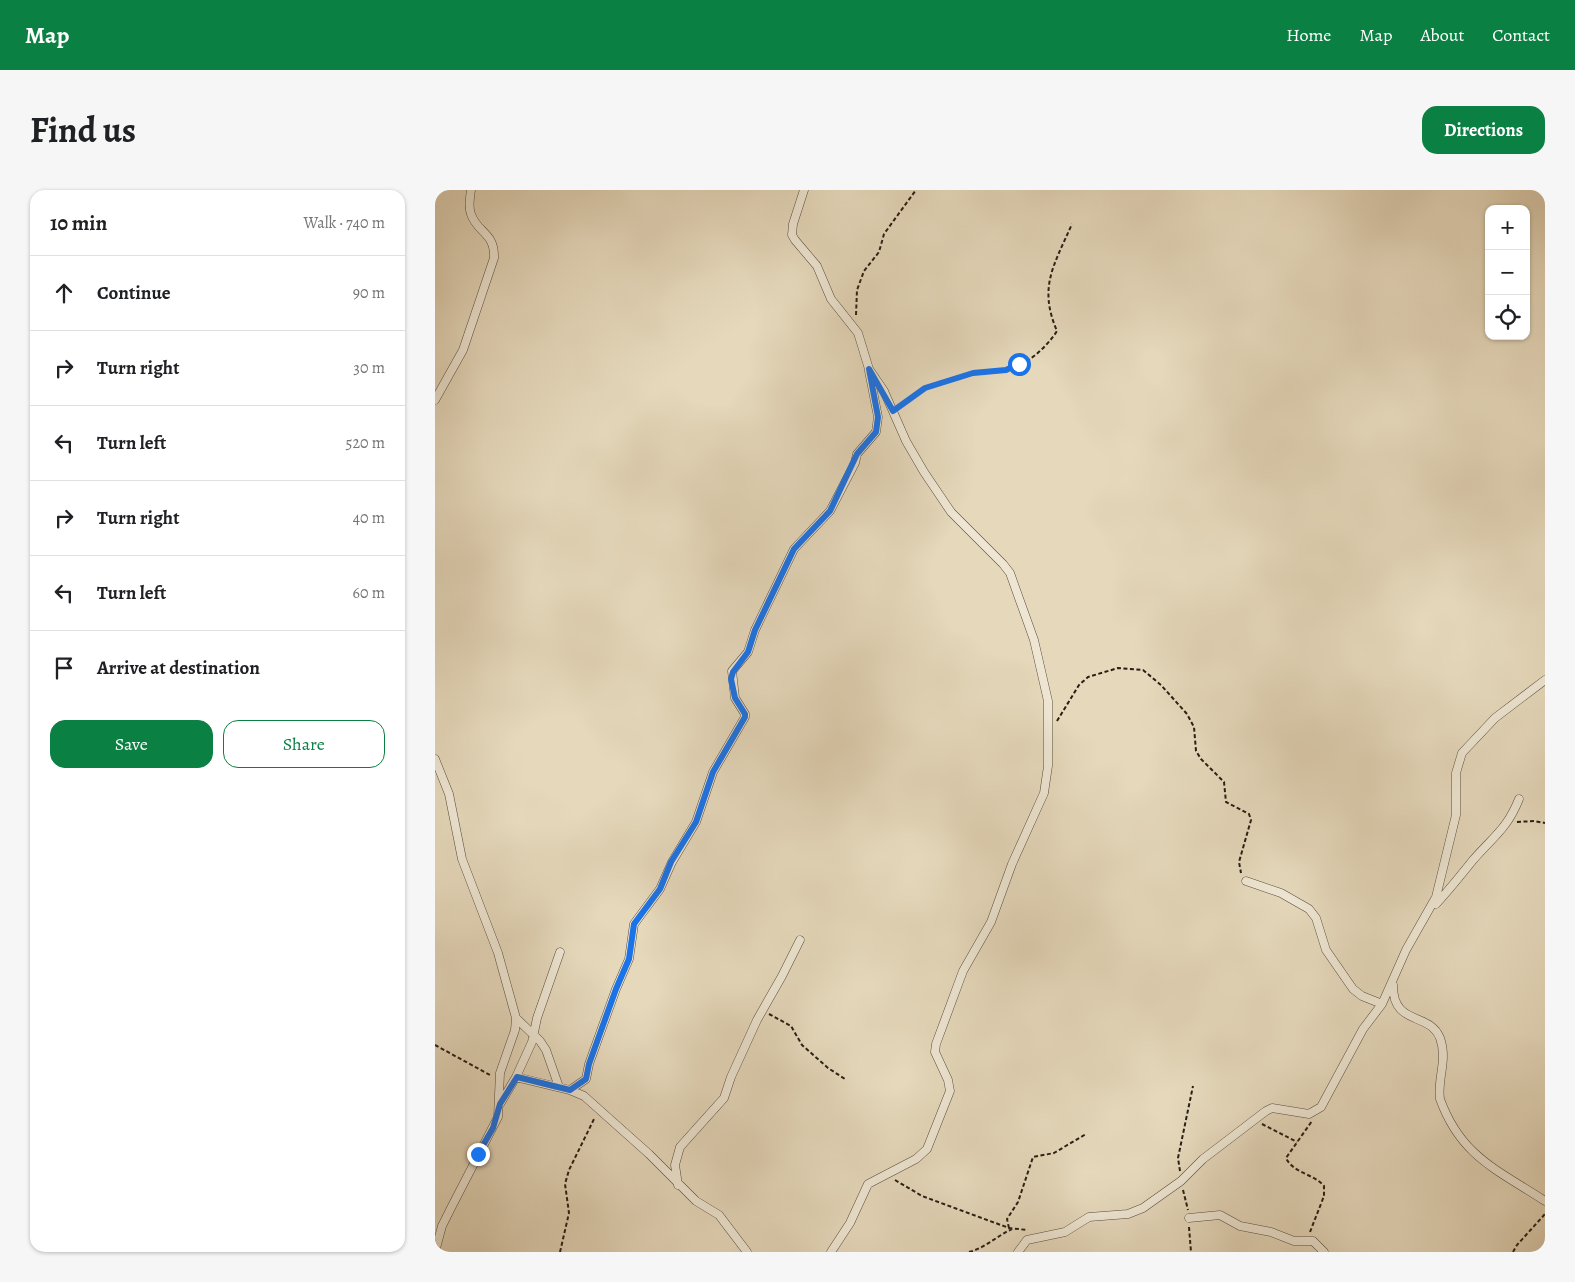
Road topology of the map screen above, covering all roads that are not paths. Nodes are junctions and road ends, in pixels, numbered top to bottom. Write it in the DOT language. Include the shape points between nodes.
graph roads {
  1 [pos="471,190"];
  2 [pos="804,190"];
  3 [pos="869,369"];
  4 [pos="435,400"];
  5 [pos="1545,680"];
  6 [pos="435,759"];
  7 [pos="1519,799"];
  8 [pos="1246,881"];
  9 [pos="1424,917"];
  10 [pos="799,940"];
  11 [pos="560,952"];
  12 [pos="1393,980"];
  13 [pos="1382,1004"];
  14 [pos="516,1018"];
  15 [pos="533,1034"];
  16 [pos="517,1077"];
  17 [pos="559,1087"];
  18 [pos="570,1090"];
  19 [pos="500,1104"];
  20 [pos="678,1185"];
  21 [pos="1545,1201"];
  22 [pos="1189,1218"];
  23 [pos="435,1252"];
  24 [pos="747,1252"];
  25 [pos="831,1252"];
  26 [pos="1018,1252"];
  27 [pos="1324,1252"];
  1 -- 4 [label="street" via="471,213 490,237 495,247 494,258 463,350"];
  2 -- 3 [label="street" via="793,224 793,235 817,266 831,299 858,333"];
  3 -- 18 [label="street" via="878,417 876,432 857,454 830,511 794,549 755,630 748,652 733,672 731,679 735,698 745,717 713,772 696,822 671,862 660,889 634,924 629,959 586,1079"];
  3 -- 25 [label="street" via="914,456 951,512 1010,574 1041,670 1048,701 1048,736 1044,793 1012,864 991,922 963,971 936,1044 936,1057 950,1092 943,1114 922,1155 868,1184 850,1223"];
  5 -- 9 [label="street" via="1495,718 1462,753 1456,773 1456,815 1448,853 1436,897"];
  6 -- 14 [label="street" via="449,794 463,859 498,952"];
  7 -- 9 [label="street" via="1508,824"];
  8 -- 13 [label="street" via="1281,893 1309,909 1316,918 1326,950 1353,989"];
  9 -- 12 [label="street"];
  10 -- 20 [label="street" via="762,1011 724,1098 680,1147 675,1164"];
  11 -- 15 [label="street"];
  12 -- 13 [label="street"];
  12 -- 21 [label="street" via="1393,996 1399,1009 1431,1028 1439,1037 1444,1064 1440,1100 1463,1143 1488,1165"];
  13 -- 26 [label="street" via="1363,1029 1321,1107 1309,1114 1272,1108 1253,1119 1181,1181 1143,1208 1128,1214 1089,1217 1065,1232 1027,1240"];
  14 -- 15 [label="street"];
  14 -- 19 [label="street" via="502,1066"];
  15 -- 16 [label="street"];
  15 -- 17 [label="street" via="546,1050"];
  16 -- 17 [label="street"];
  16 -- 19 [label="street"];
  17 -- 18 [label="street"];
  18 -- 20 [label="street" via="584,1096 649,1154"];
  19 -- 23 [label="street" via="493,1128 442,1226"];
  20 -- 24 [label="street" via="719,1215"];
  22 -- 27 [label="street" via="1220,1215 1241,1226 1294,1241 1313,1241"];
}
